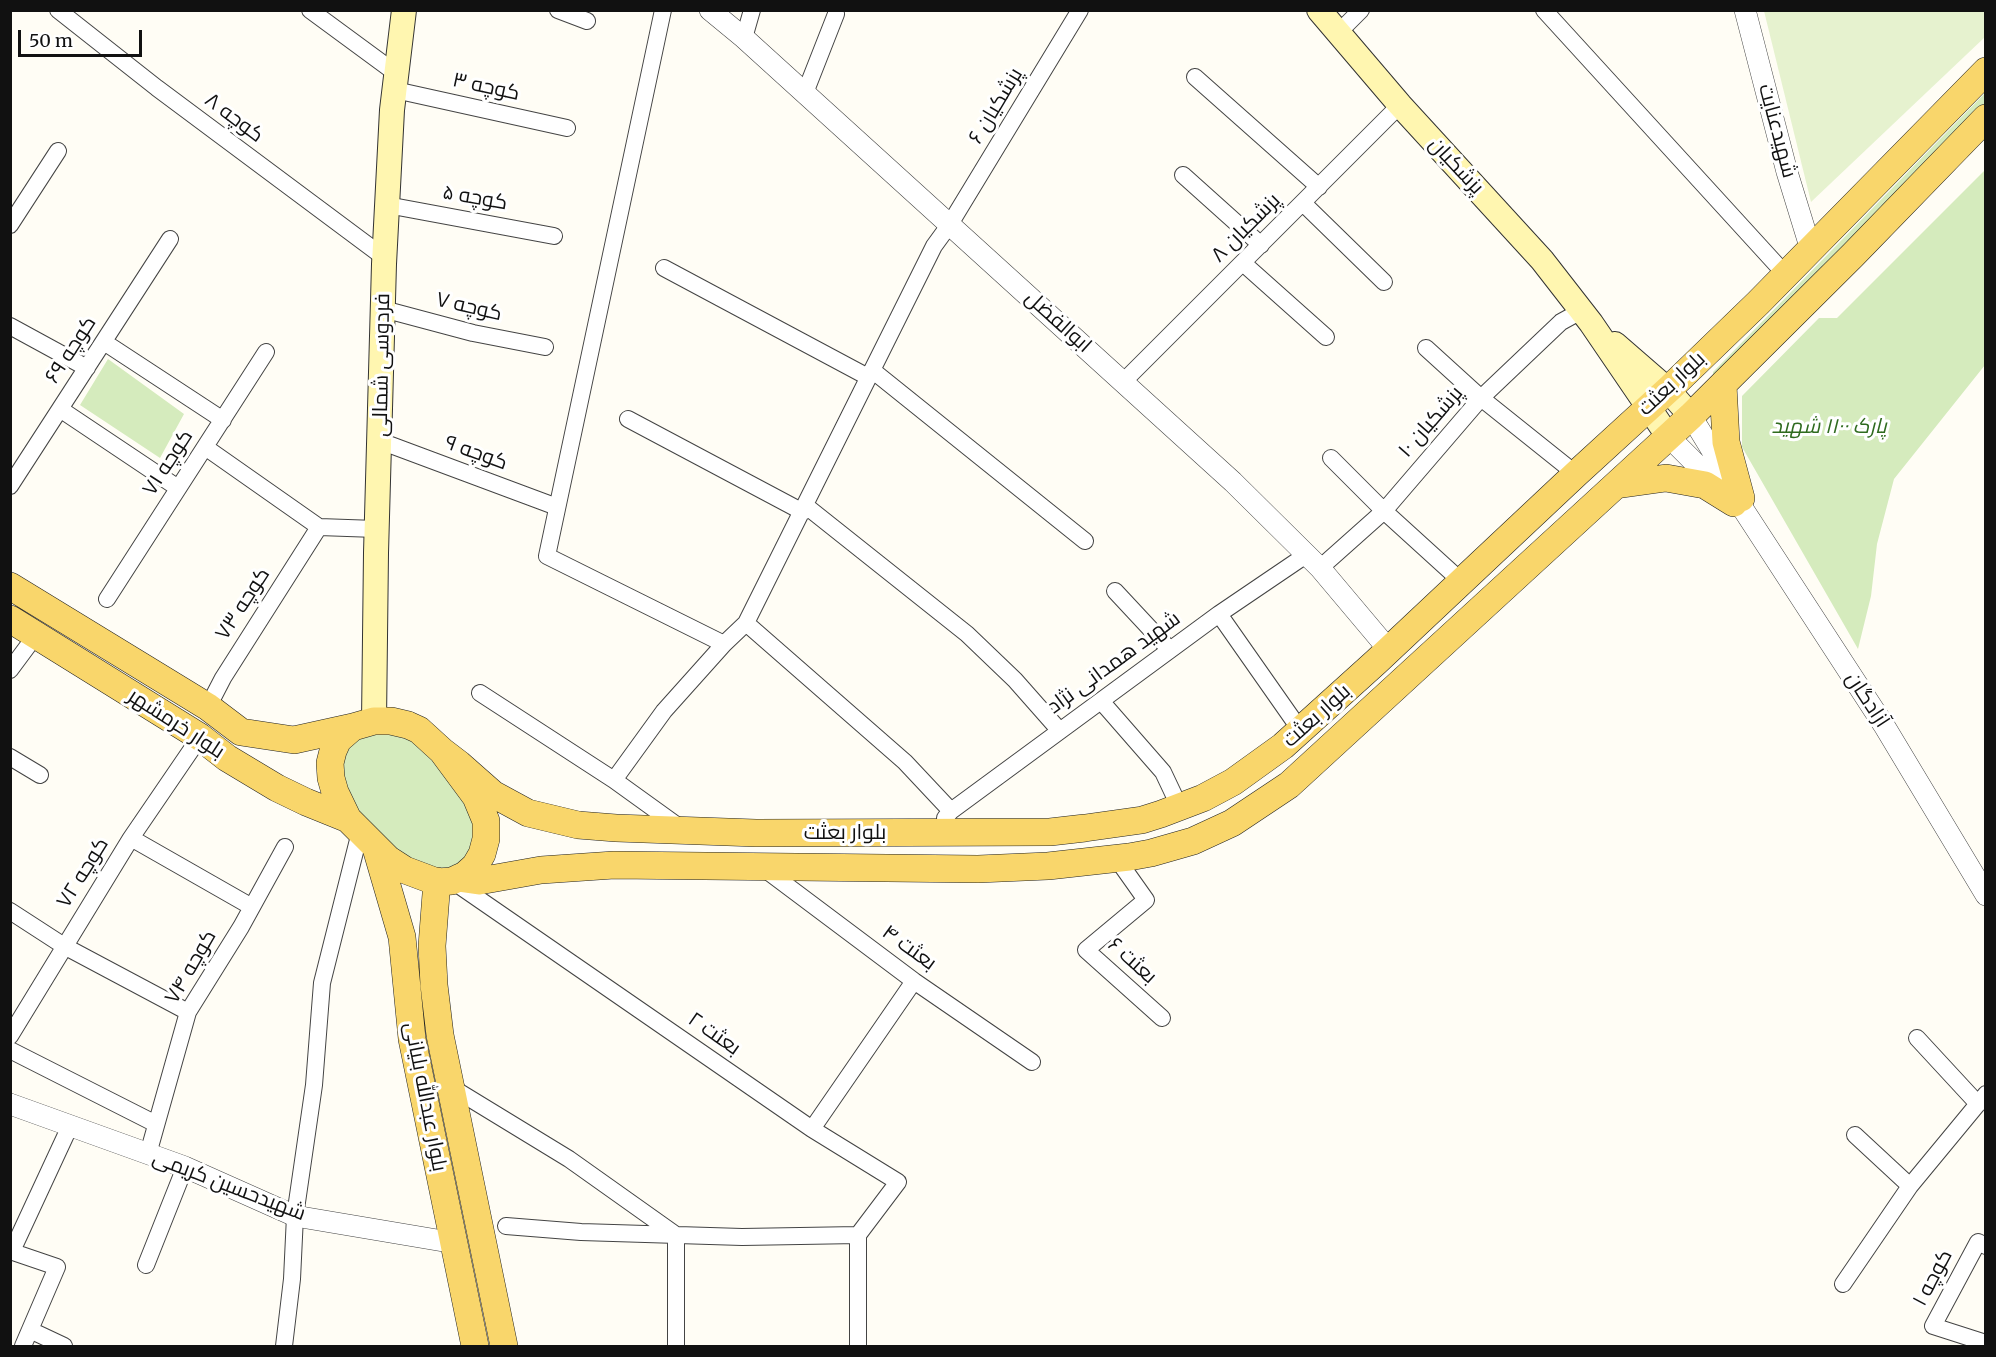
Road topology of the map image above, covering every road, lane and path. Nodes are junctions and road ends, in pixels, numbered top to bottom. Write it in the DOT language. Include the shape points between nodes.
graph roads {
  1 [pos="58,10"];
  2 [pos="310,10"];
  3 [pos="404,10"];
  4 [pos="558,10"];
  5 [pos="663,10"];
  6 [pos="710,10"];
  7 [pos="752,10"];
  8 [pos="1080,10"];
  9 [pos="1319,10"];
  10 [pos="1361,10"];
  11 [pos="1544,10"];
  12 [pos="1745,10"];
  13 [pos="836,14"];
  14 [pos="588,21"];
  15 [pos="1338,33"];
  16 [pos="744,38"];
  17 [pos="1986,71"];
  18 [pos="1195,77"];
  19 [pos="396,82"];
  20 [pos="805,93"];
  21 [pos="1400,105"];
  22 [pos="1986,118"];
  23 [pos="567,128"];
  24 [pos="58,152"];
  25 [pos="1183,175"];
  26 [pos="1319,187"];
  27 [pos="1303,203"];
  28 [pos="387,205"];
  29 [pos="950,224"];
  30 [pos="10,225"];
  31 [pos="554,236"];
  32 [pos="170,239"];
  33 [pos="1261,245"];
  34 [pos="1811,250"];
  35 [pos="385,258"];
  36 [pos="1243,263"];
  37 [pos="664,268"];
  38 [pos="1786,275"];
  39 [pos="1384,282"];
  40 [pos="383,309"];
  41 [pos="1586,317"];
  42 [pos="10,326"];
  43 [pos="1326,337"];
  44 [pos="104,342"];
  45 [pos="545,348"];
  46 [pos="1426,348"];
  47 [pos="266,352"];
  48 [pos="87,368"];
  49 [pos="870,374"];
  50 [pos="1123,382"];
  51 [pos="1723,385"];
  52 [pos="1668,390"];
  53 [pos="1481,398"];
  54 [pos="1648,407"];
  55 [pos="60,409"];
  56 [pos="1691,416"];
  57 [pos="628,419"];
  58 [pos="223,420"];
  59 [pos="1668,436"];
  60 [pos="380,441"];
  61 [pos="205,447"];
  62 [pos="1331,458"];
  63 [pos="1576,474"];
  64 [pos="1616,484"];
  65 [pos="10,486"];
  66 [pos="178,488"];
  67 [pos="1740,503"];
  68 [pos="557,507"];
  69 [pos="804,509"];
  70 [pos="1384,511"];
  71 [pos="319,527"];
  72 [pos="376,529"];
  73 [pos="1085,540"];
  74 [pos="1313,562"];
  75 [pos="1461,581"];
  76 [pos="10,586"];
  77 [pos="1115,591"];
  78 [pos="107,599"];
  79 [pos="1219,614"];
  80 [pos="10,620"];
  81 [pos="746,623"];
  82 [pos="36,635"];
  83 [pos="724,644"];
  84 [pos="1170,650"];
  85 [pos="1389,650"];
  86 [pos="10,670"];
  87 [pos="480,693"];
  88 [pos="1101,701"];
  89 [pos="208,708"];
  90 [pos="363,724"];
  91 [pos="1060,731"];
  92 [pos="1301,731"];
  93 [pos="241,732"];
  94 [pos="200,737"];
  95 [pos="442,751"];
  96 [pos="10,757"];
  97 [pos="227,758"];
  98 [pos="40,775"];
  99 [pos="614,780"];
  100 [pos="1180,808"];
  101 [pos="951,811"];
  102 [pos="685,831"];
  103 [pos="933,832"];
  104 [pos="361,833"];
  105 [pos="131,838"];
  106 [pos="285,847"];
  107 [pos="1117,859"];
  108 [pos="762,866"];
  109 [pos="449,880"];
  110 [pos="1986,896"];
  111 [pos="252,907"];
  112 [pos="10,912"];
  113 [pos="64,946"];
  114 [pos="914,981"];
  115 [pos="188,1012"];
  116 [pos="1162,1018"];
  117 [pos="10,1036"];
  118 [pos="1917,1038"];
  119 [pos="10,1050"];
  120 [pos="1032,1062"];
  121 [pos="451,1087"];
  122 [pos="1982,1099"];
  123 [pos="10,1104"];
  124 [pos="156,1124"];
  125 [pos="70,1126"];
  126 [pos="812,1129"];
  127 [pos="1855,1135"];
  128 [pos="148,1154"];
  129 [pos="185,1167"];
  130 [pos="1910,1186"];
  131 [pos="295,1216"];
  132 [pos="506,1226"];
  133 [pos="676,1235"];
  134 [pos="858,1235"];
  135 [pos="455,1243"];
  136 [pos="1986,1246"];
  137 [pos="11,1251"];
  138 [pos="146,1265"];
  139 [pos="1843,1284"];
  140 [pos="30,1330"];
  141 [pos="1986,1343"];
  142 [pos="23,1347"];
  143 [pos="64,1347"];
  144 [pos="284,1347"];
  145 [pos="475,1347"];
  146 [pos="504,1347"];
  147 [pos="676,1347"];
  148 [pos="858,1347"];
  1 -- 35 [label="street, کوچه ۸"];
  2 -- 19 [label="street"];
  3 -- 19 [label="main road, فردوسی شمالی"];
  4 -- 14 [label="street"];
  5 -- 68 [label="street"];
  6 -- 16 [label="street, ابوالفضل"];
  7 -- 16 [label="street"];
  8 -- 29 [label="street, پزشکیان ۶"];
  9 -- 15 [label="main road, پزشکیان"];
  10 -- 15 [label="street"];
  11 -- 38 [label="street"];
  12 -- 34 [label="street, شهیدعنایت" via="1786,172"];
  13 -- 20 [label="street"];
  15 -- 21 [label="main road, پزشکیان"];
  16 -- 20 [label="street, ابوالفضل"];
  17 -- 34 [label="main road, بلوار بعثت"];
  18 -- 26 [label="street"];
  19 -- 23 [label="street, کوچه ۳"];
  19 -- 28 [label="main road, فردوسی شمالی"];
  20 -- 29 [label="street, ابوالفضل"];
  21 -- 26 [label="street, پزشکیان ۸"];
  21 -- 41 [label="main road, پزشکیان" via="1542,260"];
  22 -- 51 [label="main road, بلوار بعثت"];
  24 -- 30 [label="street"];
  25 -- 33 [label="street"];
  26 -- 27 [label="street, پزشکیان ۸"];
  27 -- 33 [label="street, پزشکیان ۸"];
  27 -- 39 [label="street"];
  28 -- 31 [label="street, کوچه ۵"];
  28 -- 35 [label="main road, فردوسی شمالی"];
  29 -- 49 [label="street, پزشکیان ۶" via="934,246"];
  29 -- 50 [label="street, ابوالفضل"];
  32 -- 44 [label="street, کوچه ۶۹"];
  33 -- 36 [label="street, پزشکیان ۸"];
  34 -- 38 [label="main road, بلوار بعثت"];
  35 -- 40 [label="main road, فردوسی شمالی"];
  36 -- 43 [label="street"];
  36 -- 50 [label="street, پزشکیان ۸"];
  37 -- 49 [label="street"];
  38 -- 52 [label="main road, بلوار بعثت"];
  40 -- 45 [label="street, کوچه ۷"];
  40 -- 60 [label="main road, فردوسی شمالی"];
  41 -- 52 [label="main road, پزشکیان"];
  41 -- 53 [label="street, پزشکیان ۱۰" via="1561,322"];
  41 -- 54 [label="main road, پزشکیان"];
  42 -- 48 [label="street"];
  44 -- 48 [label="street, کوچه ۶۹"];
  44 -- 58 [label="street"];
  46 -- 53 [label="street"];
  47 -- 58 [label="street, کوچه ۷۱"];
  48 -- 55 [label="street, کوچه ۶۹"];
  49 -- 69 [label="street, پزشکیان ۶"];
  49 -- 73 [label="street"];
  50 -- 74 [label="street, ابوالفضل" via="1233,482"];
  51 -- 56 [label="main road, بلوار بعثت"];
  51 -- 67 [label="main road" via="1726,442"];
  52 -- 54 [label="main road, بلوار بعثت"];
  52 -- 56 [label="main road, پزشکیان"];
  53 -- 63 [label="street"];
  53 -- 70 [label="street, پزشکیان ۱۰"];
  54 -- 59 [label="main road, پزشکیان"];
  54 -- 63 [label="main road, بلوار بعثت"];
  55 -- 65 [label="street, کوچه ۶۹"];
  55 -- 66 [label="street"];
  56 -- 59 [label="main road, بلوار بعثت"];
  56 -- 67 [label="street"];
  57 -- 69 [label="street"];
  58 -- 61 [label="street, کوچه ۷۱"];
  59 -- 64 [label="main road, بلوار بعثت"];
  59 -- 67 [label="street"];
  60 -- 68 [label="street, کوچه ۹"];
  60 -- 72 [label="main road, فردوسی شمالی"];
  61 -- 66 [label="street, کوچه ۷۱"];
  61 -- 71 [label="street"];
  62 -- 70 [label="street"];
  63 -- 75 [label="main road, بلوار بعثت"];
  64 -- 67 [label="main road" via="1666,478 1705,485"];
  64 -- 107 [label="main road, بلوار بعثت" via="1280,792 1232,823 1193,841"];
  66 -- 78 [label="street, کوچه ۷۱"];
  67 -- 110 [label="street, آزادگان" via="1885,727"];
  68 -- 83 [label="street" via="547,556"];
  69 -- 81 [label="street, پزشکیان ۶"];
  69 -- 91 [label="street" via="967,634"];
  70 -- 74 [label="street, پزشکیان ۱۰"];
  70 -- 75 [label="street"];
  71 -- 72 [label="street"];
  71 -- 89 [label="street, کوچه ۷۳"];
  72 -- 90 [label="main road, فردوسی شمالی"];
  74 -- 79 [label="street, شهید همدانی نژاد"];
  74 -- 85 [label="street, ابوالفضل"];
  75 -- 85 [label="main road, بلوار بعثت"];
  76 -- 89 [label="main road, بلوار خرمشهر"];
  77 -- 84 [label="street"];
  79 -- 84 [label="street, شهید همدانی نژاد"];
  79 -- 92 [label="street"];
  80 -- 82 [label="main road, بلوار خرمشهر"];
  81 -- 83 [label="street, پزشکیان ۶"];
  81 -- 101 [label="street" via="905,762"];
  82 -- 86 [label="street"];
  82 -- 94 [label="main road, بلوار خرمشهر"];
  83 -- 99 [label="street, پزشکیان ۶" via="664,711"];
  84 -- 88 [label="street, شهید همدانی نژاد"];
  85 -- 92 [label="main road, بلوار بعثت"];
  87 -- 99 [label="street"];
  88 -- 91 [label="street, شهید همدانی نژاد"];
  88 -- 100 [label="street" via="1163,772"];
  89 -- 93 [label="main road, بلوار خرمشهر"];
  90 -- 93 [label="main road, بلوار خرمشهر" via="294,740"];
  90 -- 95 [label="main road" via="391,721 408,725"];
  90 -- 104 [label="main road" via="339,740 330,763 332,785"];
  91 -- 101 [label="street, شهید همدانی نژاد"];
  92 -- 100 [label="main road, بلوار بعثت" via="1233,782"];
  93 -- 97 [label="main road" via="244,749 236,758"];
  94 -- 97 [label="main road, بلوار خرمشهر"];
  94 -- 105 [label="street, کوچه ۷۲"];
  95 -- 102 [label="main road, بلوار بعثت" via="493,794 528,813 578,825"];
  95 -- 109 [label="main road" via="476,797 486,821 486,839 476,866"];
  96 -- 98 [label="street"];
  97 -- 104 [label="main road, بلوار خرمشهر"];
  99 -- 102 [label="street"];
  100 -- 103 [label="main road, بلوار بعثت" via="1142,820 1050,832"];
  101 -- 103 [label="street, شهید همدانی نژاد"];
  102 -- 103 [label="main road, بلوار بعثت"];
  104 -- 109 [label="main road" via="397,866 416,875"];
  104 -- 131 [label="street" via="322,983 314,1085"];
  104 -- 135 [label="main road, بلوار عبدالله بلیانی" via="402,937 412,1039"];
  105 -- 111 [label="street"];
  105 -- 113 [label="street, کوچه ۷۲"];
  106 -- 111 [label="street, کوچه ۷۴"];
  107 -- 108 [label="main road, بلوار بعثت" via="978,869"];
  107 -- 116 [label="street, بعثت ۶" via="1146,900 1086,950"];
  108 -- 109 [label="main road, بلوار بعثت" via="590,866 479,881"];
  108 -- 114 [label="street, بعثت ۴"];
  109 -- 121 [label="main road, بلوار عبدالله بلیانی" via="432,946 440,1035"];
  109 -- 126 [label="street, بعثت ۲"];
  111 -- 115 [label="street, کوچه ۷۴"];
  112 -- 113 [label="street"];
  113 -- 115 [label="street"];
  113 -- 117 [label="street, کوچه ۷۲"];
  114 -- 120 [label="street, بعثت ۴"];
  114 -- 126 [label="street"];
  115 -- 124 [label="street, کوچه ۷۴"];
  118 -- 122 [label="street"];
  119 -- 124 [label="street"];
  121 -- 133 [label="street" via="569,1159"];
  121 -- 146 [label="main road, بلوار عبدالله بلیانی"];
  122 -- 130 [label="street"];
  123 -- 125 [label="street, شهیدحسین کریمی"];
  124 -- 128 [label="street, کوچه ۷۴"];
  125 -- 128 [label="street, شهیدحسین کریمی"];
  125 -- 137 [label="street"];
  126 -- 134 [label="street, بعثت ۲" via="898,1182"];
  127 -- 130 [label="street"];
  128 -- 129 [label="street, شهیدحسین کریمی"];
  129 -- 131 [label="street, شهیدحسین کریمی"];
  129 -- 138 [label="street"];
  130 -- 139 [label="street"];
  131 -- 135 [label="street, شهیدحسین کریمی"];
  131 -- 144 [label="street"];
  132 -- 133 [label="street"];
  133 -- 134 [label="street"];
  133 -- 147 [label="street"];
  134 -- 148 [label="street"];
  135 -- 145 [label="main road, بلوار عبدالله بلیانی"];
  136 -- 141 [label="street, کوچه ۱" via="1978,1242 1933,1326"];
  137 -- 140 [label="street" via="57,1267"];
  140 -- 142 [label="street"];
  140 -- 143 [label="street"];
}
